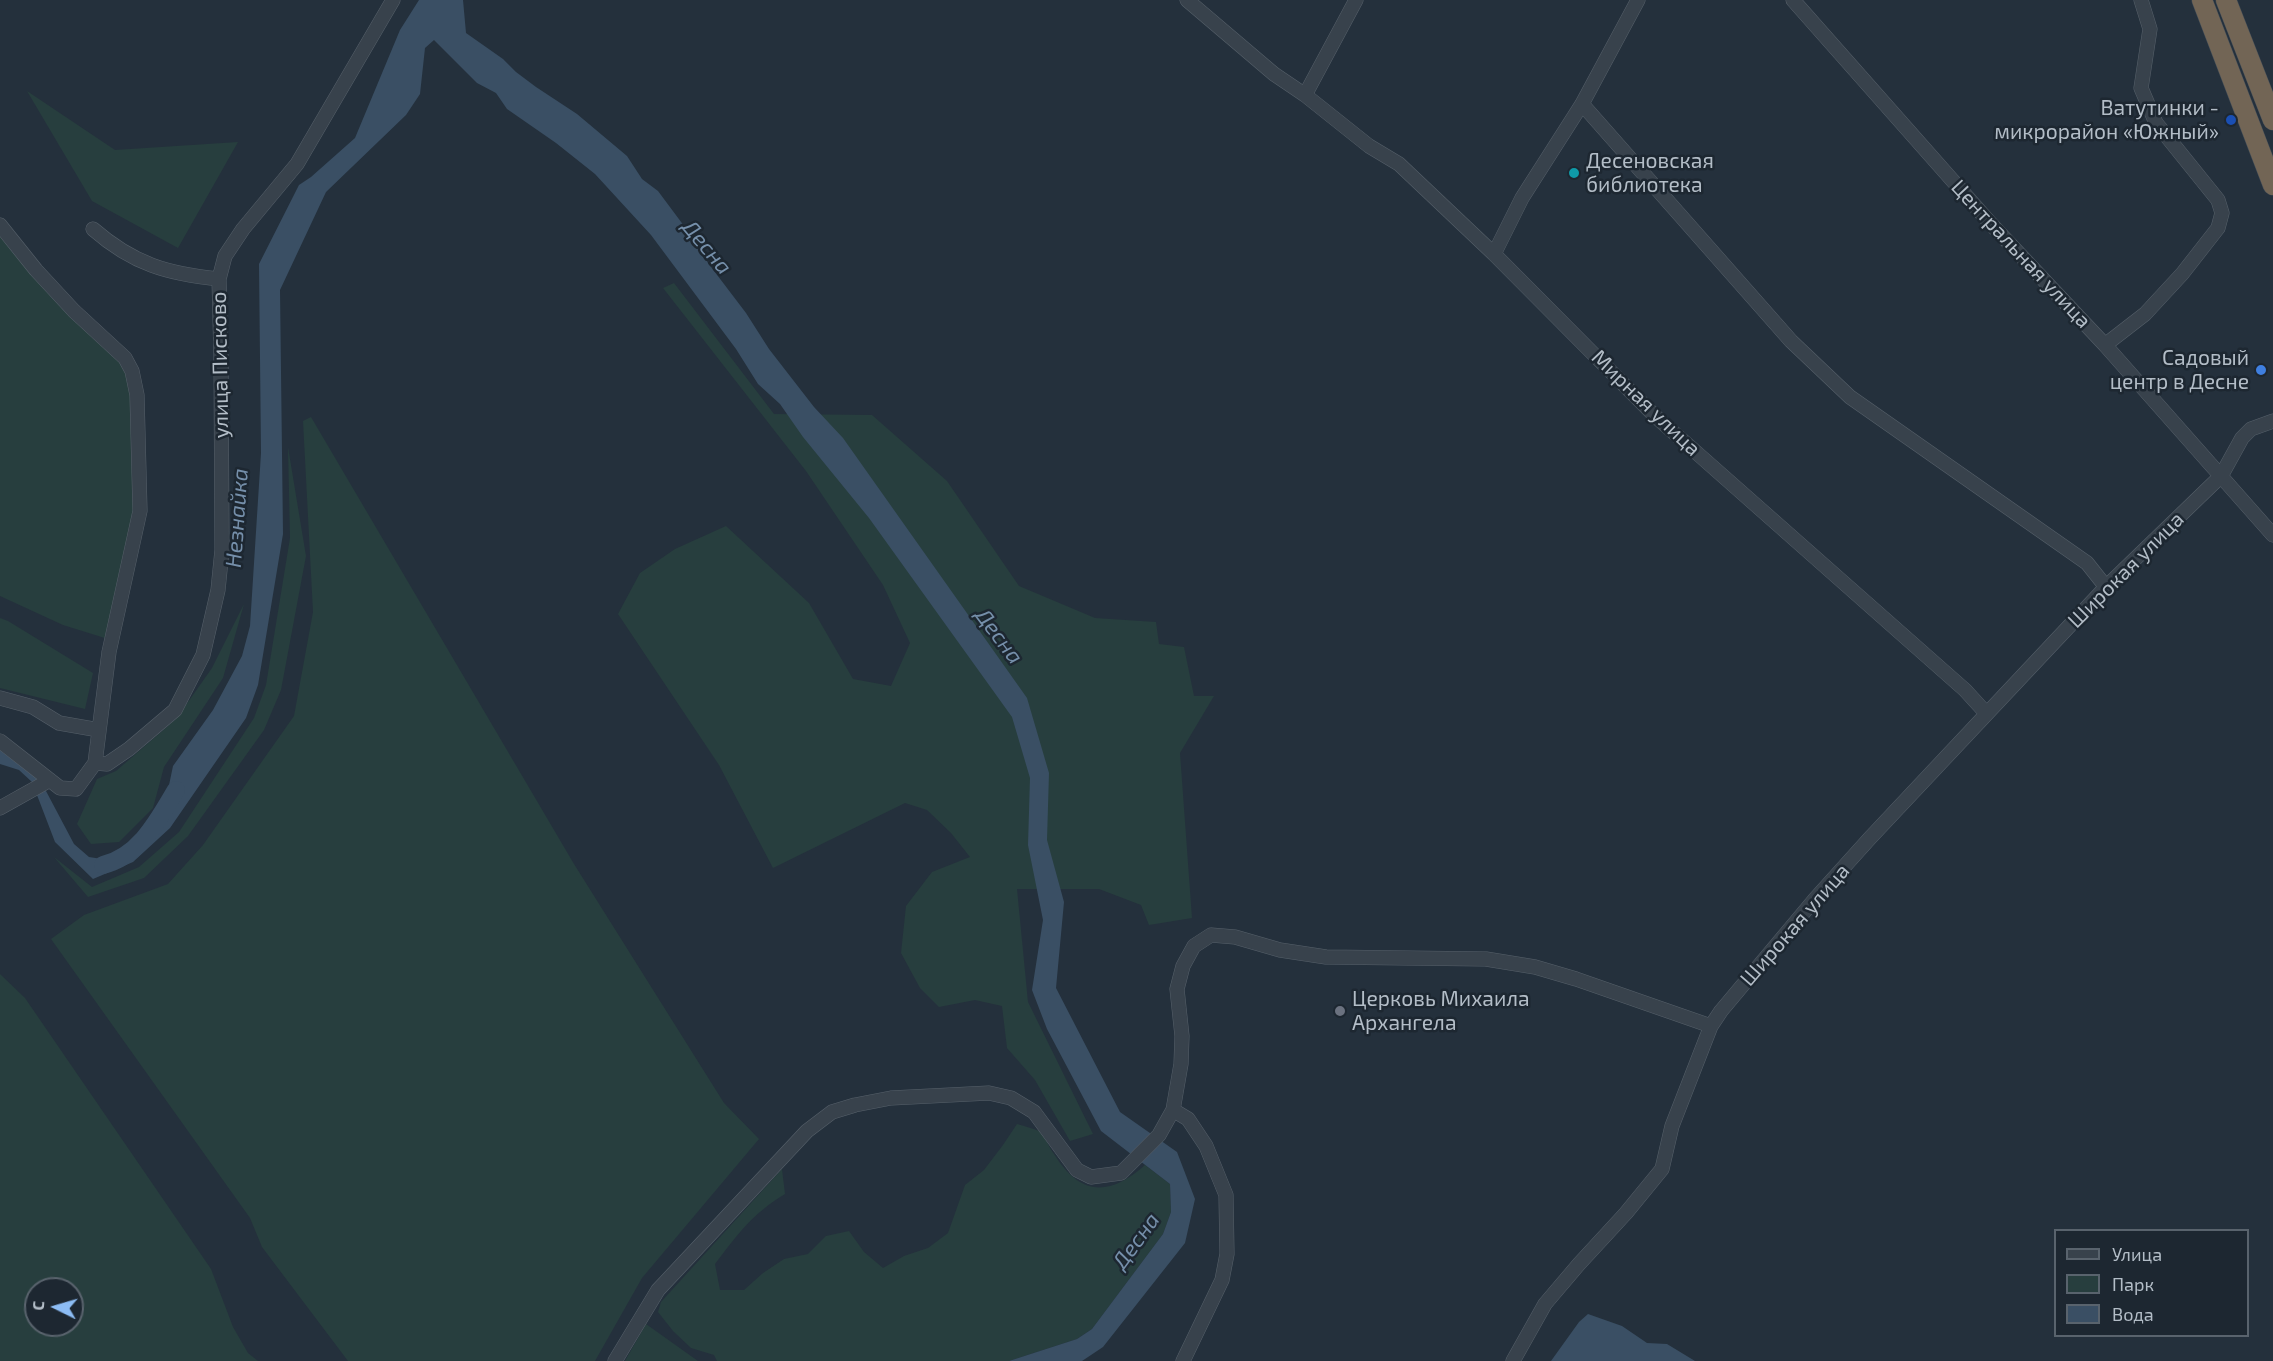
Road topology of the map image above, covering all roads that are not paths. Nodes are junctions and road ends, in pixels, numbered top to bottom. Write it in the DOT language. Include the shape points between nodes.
graph roads {
  1 [pos="393,0"];
  2 [pos="1187,0"];
  3 [pos="1356,0"];
  4 [pos="1638,0"];
  5 [pos="1793,0"];
  6 [pos="2141,0"];
  7 [pos="2202,0"];
  8 [pos="2226,0"];
  9 [pos="1305,95"];
  10 [pos="1582,104"];
  11 [pos="2273,120"];
  12 [pos="2273,185"];
  13 [pos="0,225"];
  14 [pos="93,229"];
  15 [pos="1494,254"];
  16 [pos="219,279"];
  17 [pos="2105,345"];
  18 [pos="2273,421"];
  19 [pos="2221,476"];
  20 [pos="2273,535"];
  21 [pos="2106,587"];
  22 [pos="0,698"];
  23 [pos="1986,713"];
  24 [pos="99,730"];
  25 [pos="0,741"];
  26 [pos="95,763"];
  27 [pos="47,782"];
  28 [pos="0,808"];
  29 [pos="1711,1026"];
  30 [pos="1173,1110"];
  31 [pos="615,1361"];
  32 [pos="1183,1361"];
  33 [pos="1513,1361"];
  1 -- 16 [label="street, улица Писково" via="297,164 225,256"];
  2 -- 9 [label="street, Мирная улица" via="1274,74"];
  3 -- 9 [label="street"];
  4 -- 10 [label="street"];
  5 -- 17 [label="street, Центральная улица" via="1991,224"];
  6 -- 17 [label="street" via="2150,29 2141,88 2156,123 2218,200 2222,213 2218,228 2182,274 2145,314"];
  7 -- 12 [label="highway"];
  8 -- 11 [label="highway"];
  9 -- 15 [label="street, Мирная улица" via="1369,146 1399,164"];
  10 -- 15 [label="street" via="1522,198"];
  10 -- 21 [label="street" via="1791,341 1850,398 2086,563"];
  13 -- 24 [label="street" via="74,311 125,358 137,395 140,511 109,652"];
  14 -- 16 [label="street" via="139,261 182,275"];
  15 -- 23 [label="street, Мирная улица" via="1655,416 1965,690"];
  16 -- 26 [label="street, улица Писково" via="222,550 218,590 202,655 175,710 107,764"];
  17 -- 19 [label="street, Центральная улица"];
  18 -- 19 [label="street, Широкая улица" via="2252,429 2242,438"];
  19 -- 20 [label="street, Центральная улица"];
  19 -- 21 [label="street, Широкая улица"];
  21 -- 23 [label="street, Широкая улица"];
  22 -- 24 [label="street" via="33,707 59,723"];
  23 -- 29 [label="street, Широкая улица" via="1815,899"];
  24 -- 26 [label="street"];
  25 -- 27 [label="street"];
  26 -- 27 [label="street" via="76,789"];
  27 -- 28 [label="street"];
  29 -- 30 [label="street" via="1535,967 1486,959 1326,957 1211,935 1194,946 1177,989 1182,1036"];
  29 -- 33 [label="street, Широкая улица" via="1672,1126 1662,1169 1545,1304"];
  30 -- 31 [label="street" via="1159,1135 1121,1173 1091,1177 1077,1170 1034,1112 1011,1098 989,1094 891,1098 832,1112 807,1131 658,1290"];
  30 -- 32 [label="street" via="1188,1119 1206,1146 1226,1196 1227,1254 1222,1280"];
}
